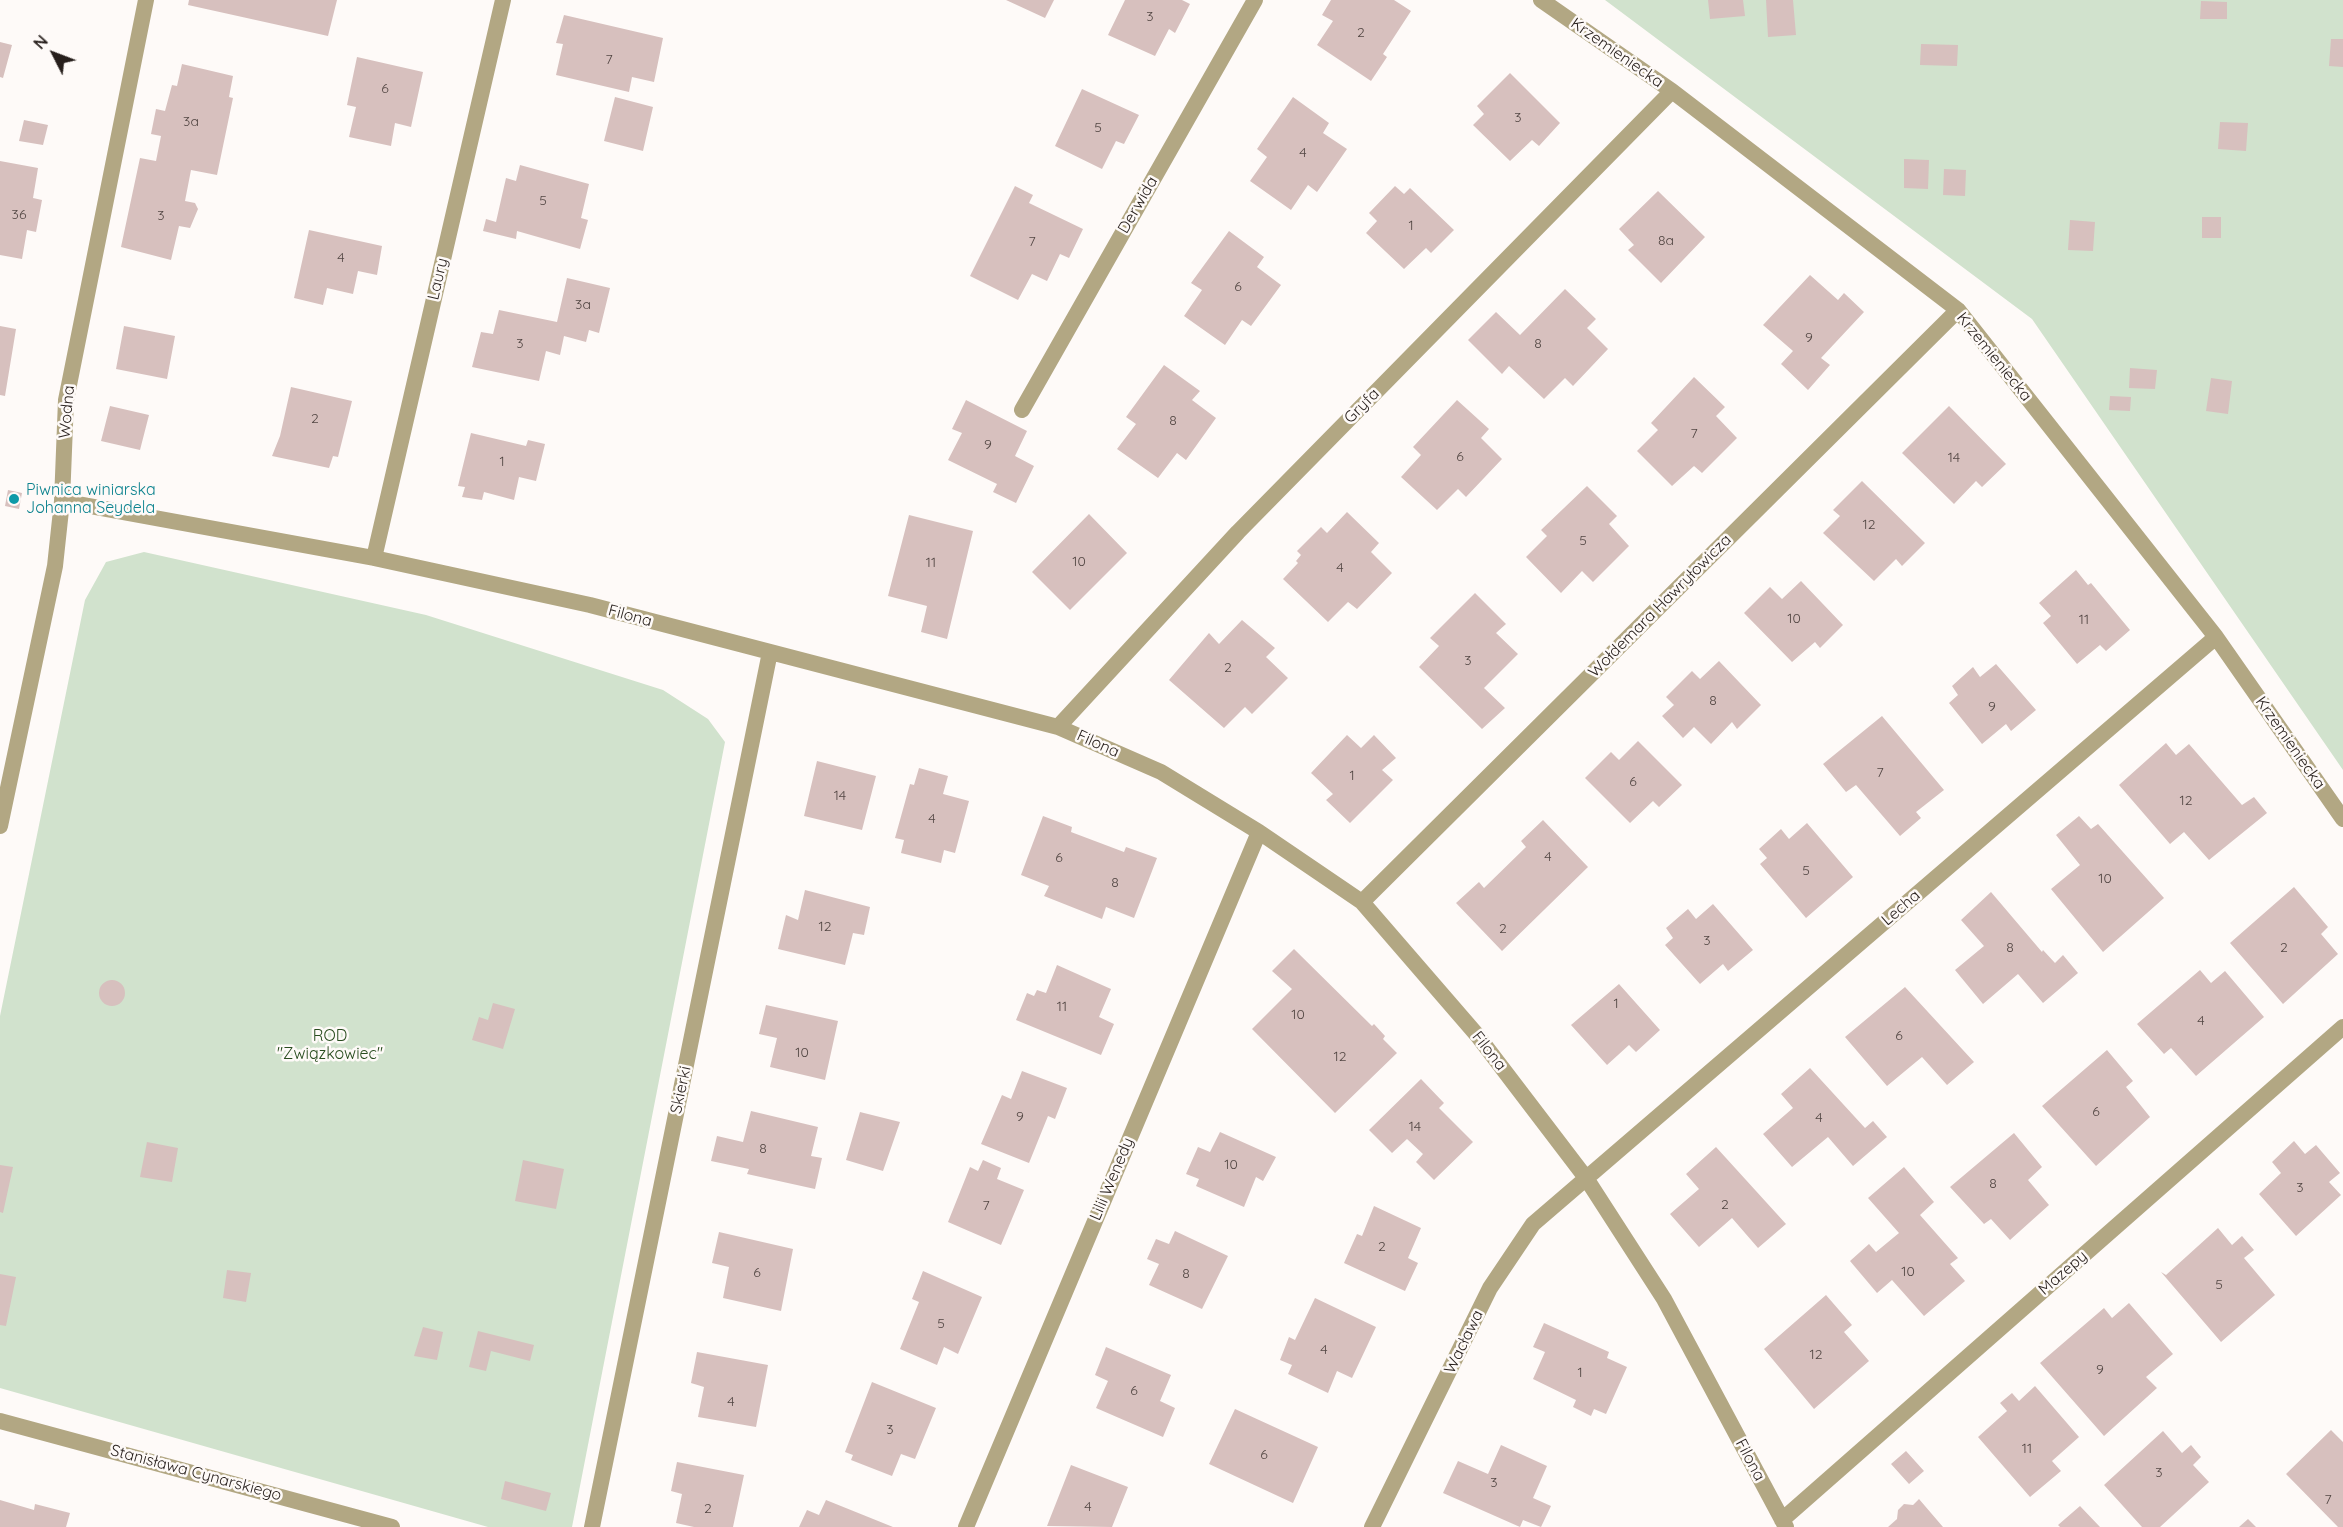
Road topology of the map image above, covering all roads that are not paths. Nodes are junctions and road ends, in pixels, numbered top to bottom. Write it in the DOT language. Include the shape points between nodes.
graph roads {
  1 [pos="146,0"];
  2 [pos="502,0"];
  3 [pos="1255,0"];
  4 [pos="1541,0"];
  5 [pos="1672,91"];
  6 [pos="1958,310"];
  7 [pos="1022,410"];
  8 [pos="62,501"];
  9 [pos="374,558"];
  10 [pos="2216,637"];
  11 [pos="770,652"];
  12 [pos="1058,727"];
  13 [pos="2343,819"];
  14 [pos="0,826"];
  15 [pos="1259,832"];
  16 [pos="1362,902"];
  17 [pos="2343,1027"];
  18 [pos="1586,1178"];
  19 [pos="0,1421"];
  20 [pos="1784,1523"];
  21 [pos="392,1527"];
  22 [pos="592,1527"];
  23 [pos="966,1527"];
  24 [pos="1372,1527"];
  1 -- 8 [label="street, Wodna" via="66,400"];
  2 -- 9 [label="street, Laury"];
  3 -- 7 [label="street, Derwida"];
  4 -- 5 [label="street, Krzemieniecka"];
  5 -- 6 [label="street, Krzemieniecka"];
  5 -- 12 [label="street, Gryfa" via="1238,532"];
  6 -- 10 [label="street, Krzemieniecka"];
  6 -- 16 [label="street, Wołdemara Hawryłowicza"];
  8 -- 9 [label="street, Filona"];
  8 -- 14 [label="street, Wodna" via="49,600"];
  9 -- 11 [label="street, Filona" via="591,605"];
  10 -- 13 [label="street, Krzemieniecka"];
  10 -- 18 [label="street, Lecha"];
  11 -- 12 [label="street, Filona"];
  11 -- 22 [label="street, Skierki"];
  12 -- 15 [label="street, Filona" via="1161,772"];
  15 -- 16 [label="street, Filona"];
  15 -- 23 [label="street, Lilii Wenedy"];
  16 -- 18 [label="street, Filona" via="1477,1035"];
  17 -- 20 [label="street, Mazepy"];
  18 -- 20 [label="street, Filona" via="1664,1299"];
  18 -- 24 [label="street, Wacława" via="1533,1224 1490,1288"];
  19 -- 21 [label="street, Stanisława Cynarskiego"];
}
